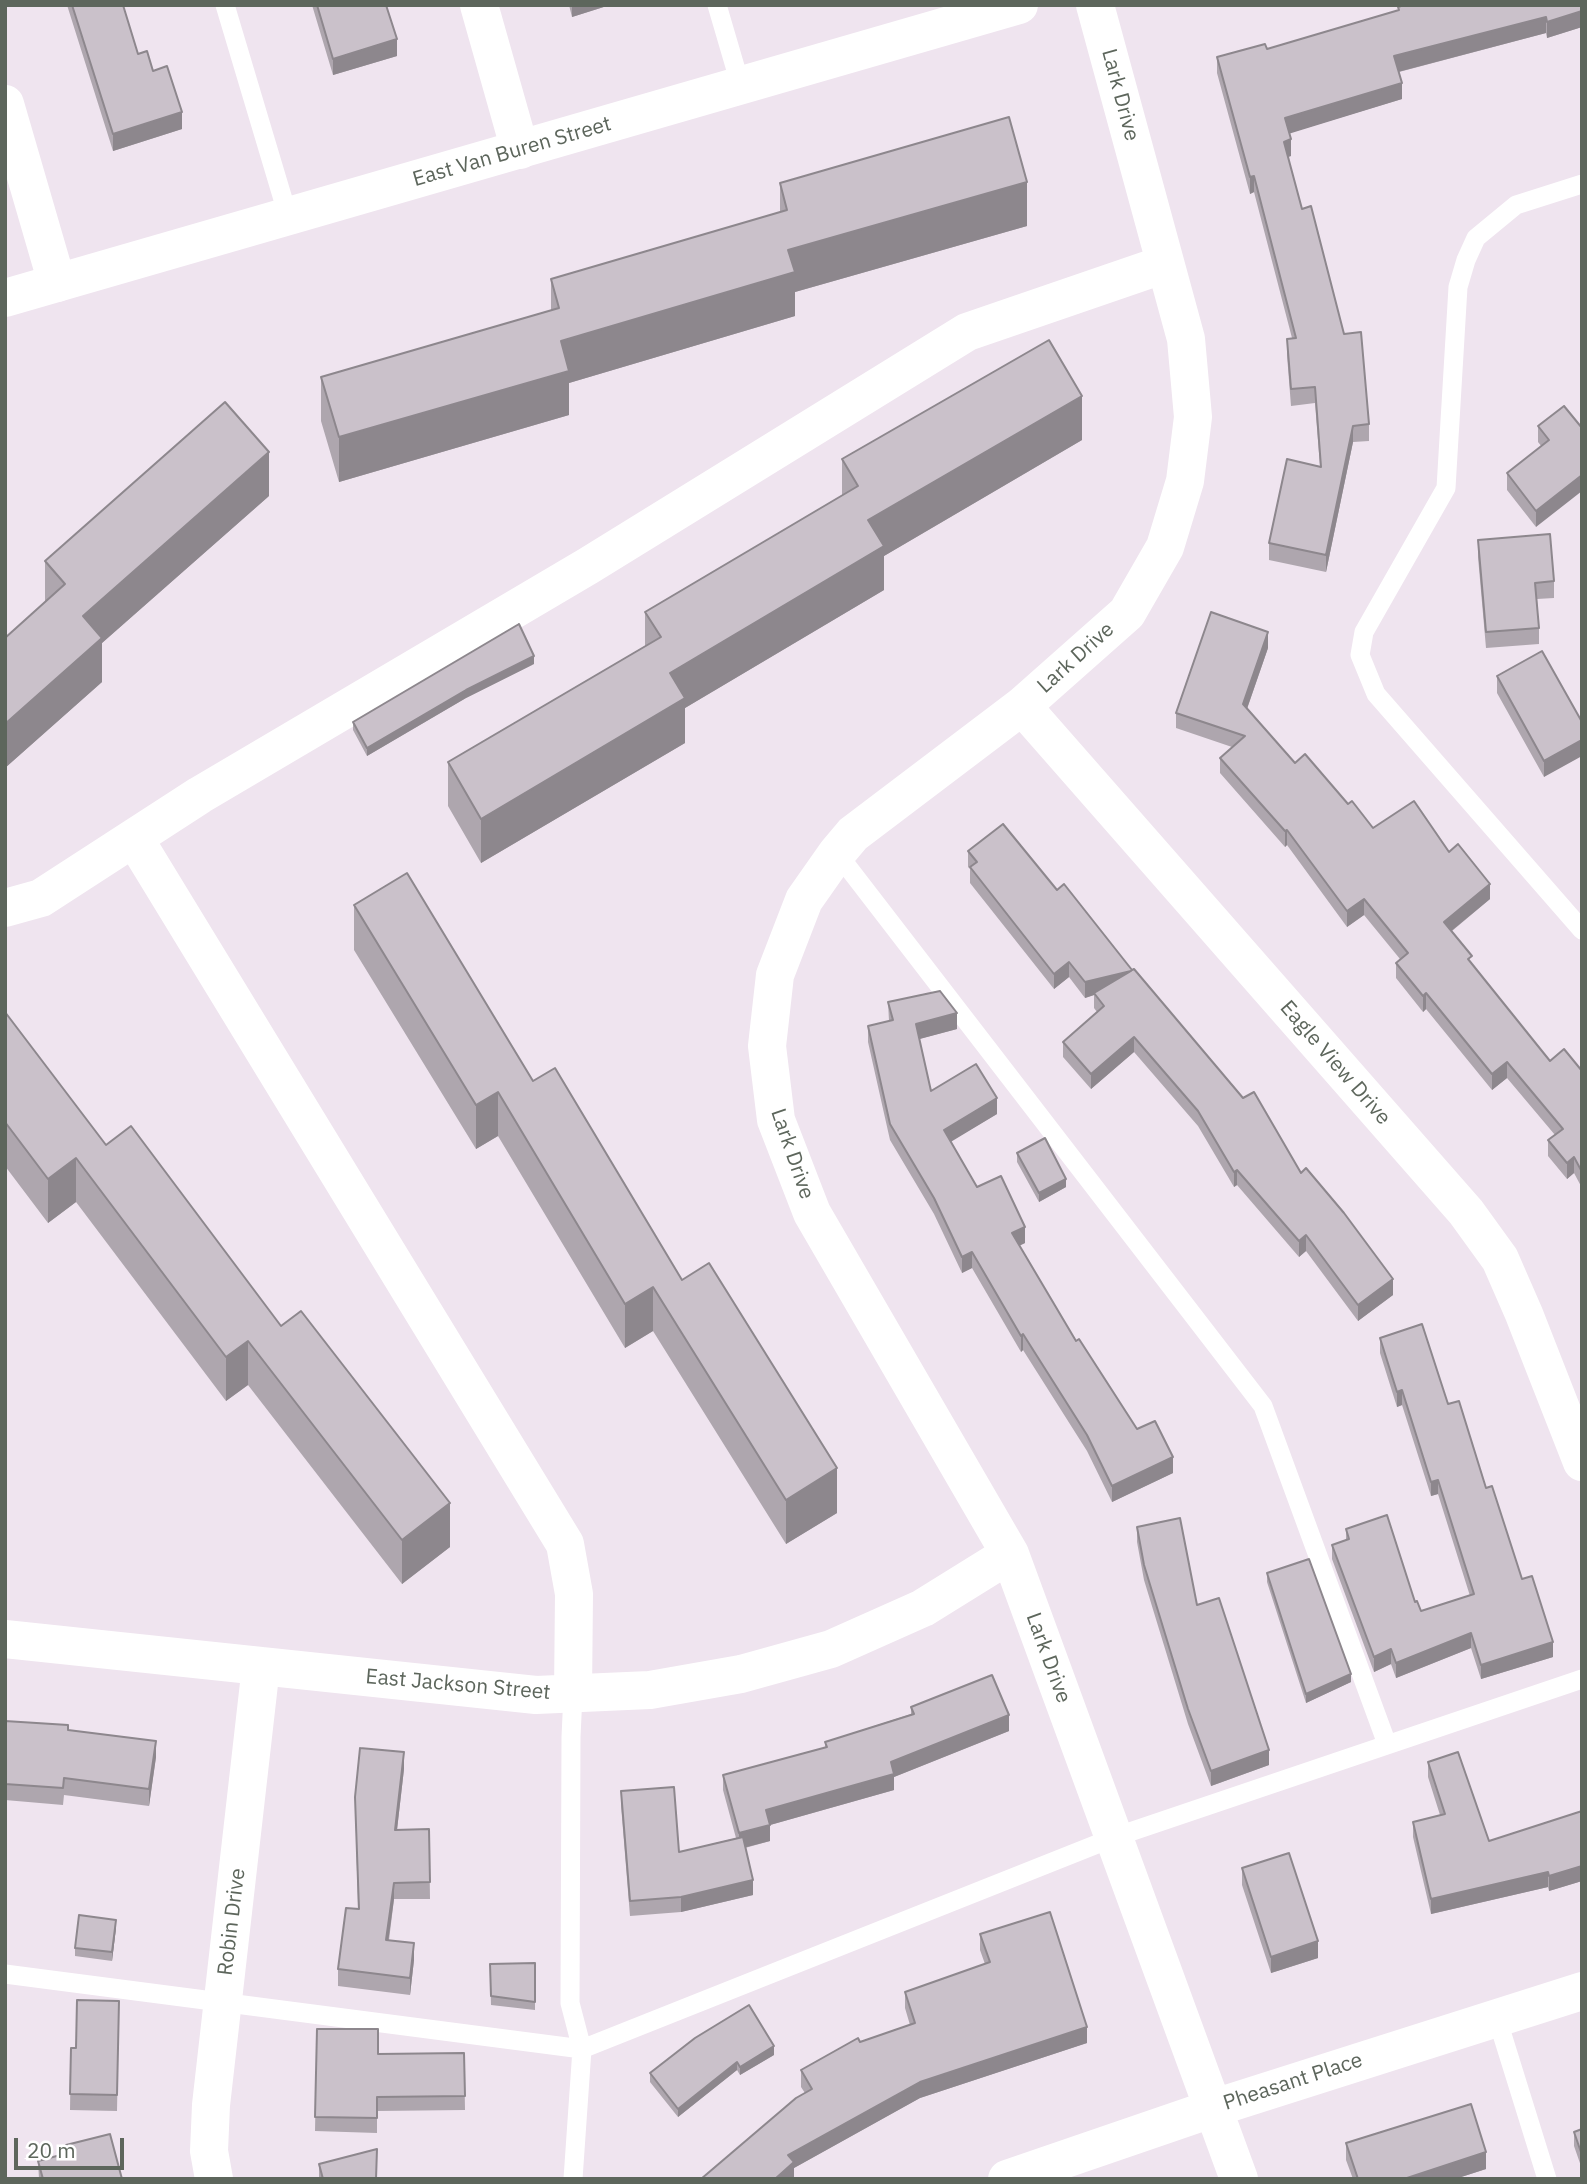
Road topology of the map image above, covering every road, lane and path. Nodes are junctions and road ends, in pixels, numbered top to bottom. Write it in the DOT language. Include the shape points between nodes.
graph roads {
  1 [pos="225,5"];
  2 [pos="479,5"];
  3 [pos="717,5"];
  4 [pos="1019,5"];
  5 [pos="1095,5"];
  6 [pos="965,12"];
  7 [pos="741,87"];
  8 [pos="5,104"];
  9 [pos="520,150"];
  10 [pos="1582,184"];
  11 [pos="288,216"];
  12 [pos="1165,264"];
  13 [pos="57,283"];
  14 [pos="5,298"];
  15 [pos="1022,706"];
  16 [pos="134,838"];
  17 [pos="837,853"];
  18 [pos="5,908"];
  19 [pos="1582,930"];
  20 [pos="1582,1462"];
  21 [pos="1010,1554"];
  22 [pos="5,1639"];
  23 [pos="261,1666"];
  24 [pos="1582,1679"];
  25 [pos="573,1694"];
  26 [pos="1387,1744"];
  27 [pos="1115,1837"];
  28 [pos="5,1974"];
  29 [pos="1582,1991"];
  30 [pos="223,2002"];
  31 [pos="1497,2018"];
  32 [pos="582,2049"];
  33 [pos="1214,2108"];
  34 [pos="214,2179"];
  35 [pos="573,2179"];
  36 [pos="1007,2179"];
  37 [pos="1239,2179"];
  38 [pos="1547,2179"];
  1 -- 11 [label="lane"];
  2 -- 9 [label="street"];
  3 -- 7 [label="lane"];
  4 -- 6 [label="street, East Van Buren Street"];
  5 -- 12 [label="street, Lark Drive"];
  6 -- 7 [label="street, East Van Buren Street"];
  7 -- 9 [label="street, East Van Buren Street"];
  8 -- 13 [label="street"];
  9 -- 11 [label="street, East Van Buren Street"];
  10 -- 19 [label="lane" via="1516,205 1476,238 1458,287 1446,488 1364,632 1360,655 1376,694"];
  11 -- 13 [label="street, East Van Buren Street"];
  12 -- 15 [label="street, Lark Drive" via="1186,339 1193,417 1185,481 1165,547 1127,613"];
  12 -- 16 [label="street" via="967,332"];
  13 -- 14 [label="street, East Van Buren Street"];
  15 -- 17 [label="street, Lark Drive" via="853,834"];
  15 -- 20 [label="street, Eagle View Drive" via="1466,1212 1500,1259"];
  16 -- 18 [label="street" via="41,898"];
  16 -- 25 [label="street" via="565,1544 574,1594"];
  17 -- 21 [label="street, Lark Drive" via="804,900 775,975 767,1046 776,1120 812,1213"];
  17 -- 26 [label="lane" via="1263,1406"];
  21 -- 25 [label="street, East Jackson Street" via="923,1608 831,1649 741,1674 650,1690"];
  21 -- 27 [label="street, Lark Drive"];
  22 -- 23 [label="street, East Jackson Street"];
  23 -- 25 [label="street, East Jackson Street" via="536,1695"];
  23 -- 30 [label="street, Robin Drive"];
  24 -- 26 [label="lane"];
  25 -- 32 [label="lane" via="570,2003"];
  26 -- 27 [label="lane"];
  27 -- 32 [label="lane"];
  27 -- 33 [label="street, Lark Drive"];
  28 -- 30 [label="lane"];
  29 -- 31 [label="street, Pheasant Place"];
  30 -- 32 [label="lane"];
  30 -- 34 [label="street, Robin Drive" via="211,2105 209,2151"];
  31 -- 33 [label="street, Pheasant Place"];
  31 -- 38 [label="lane"];
  32 -- 35 [label="lane"];
  33 -- 36 [label="street, Pheasant Place"];
  33 -- 37 [label="street, Lark Drive"];
}
